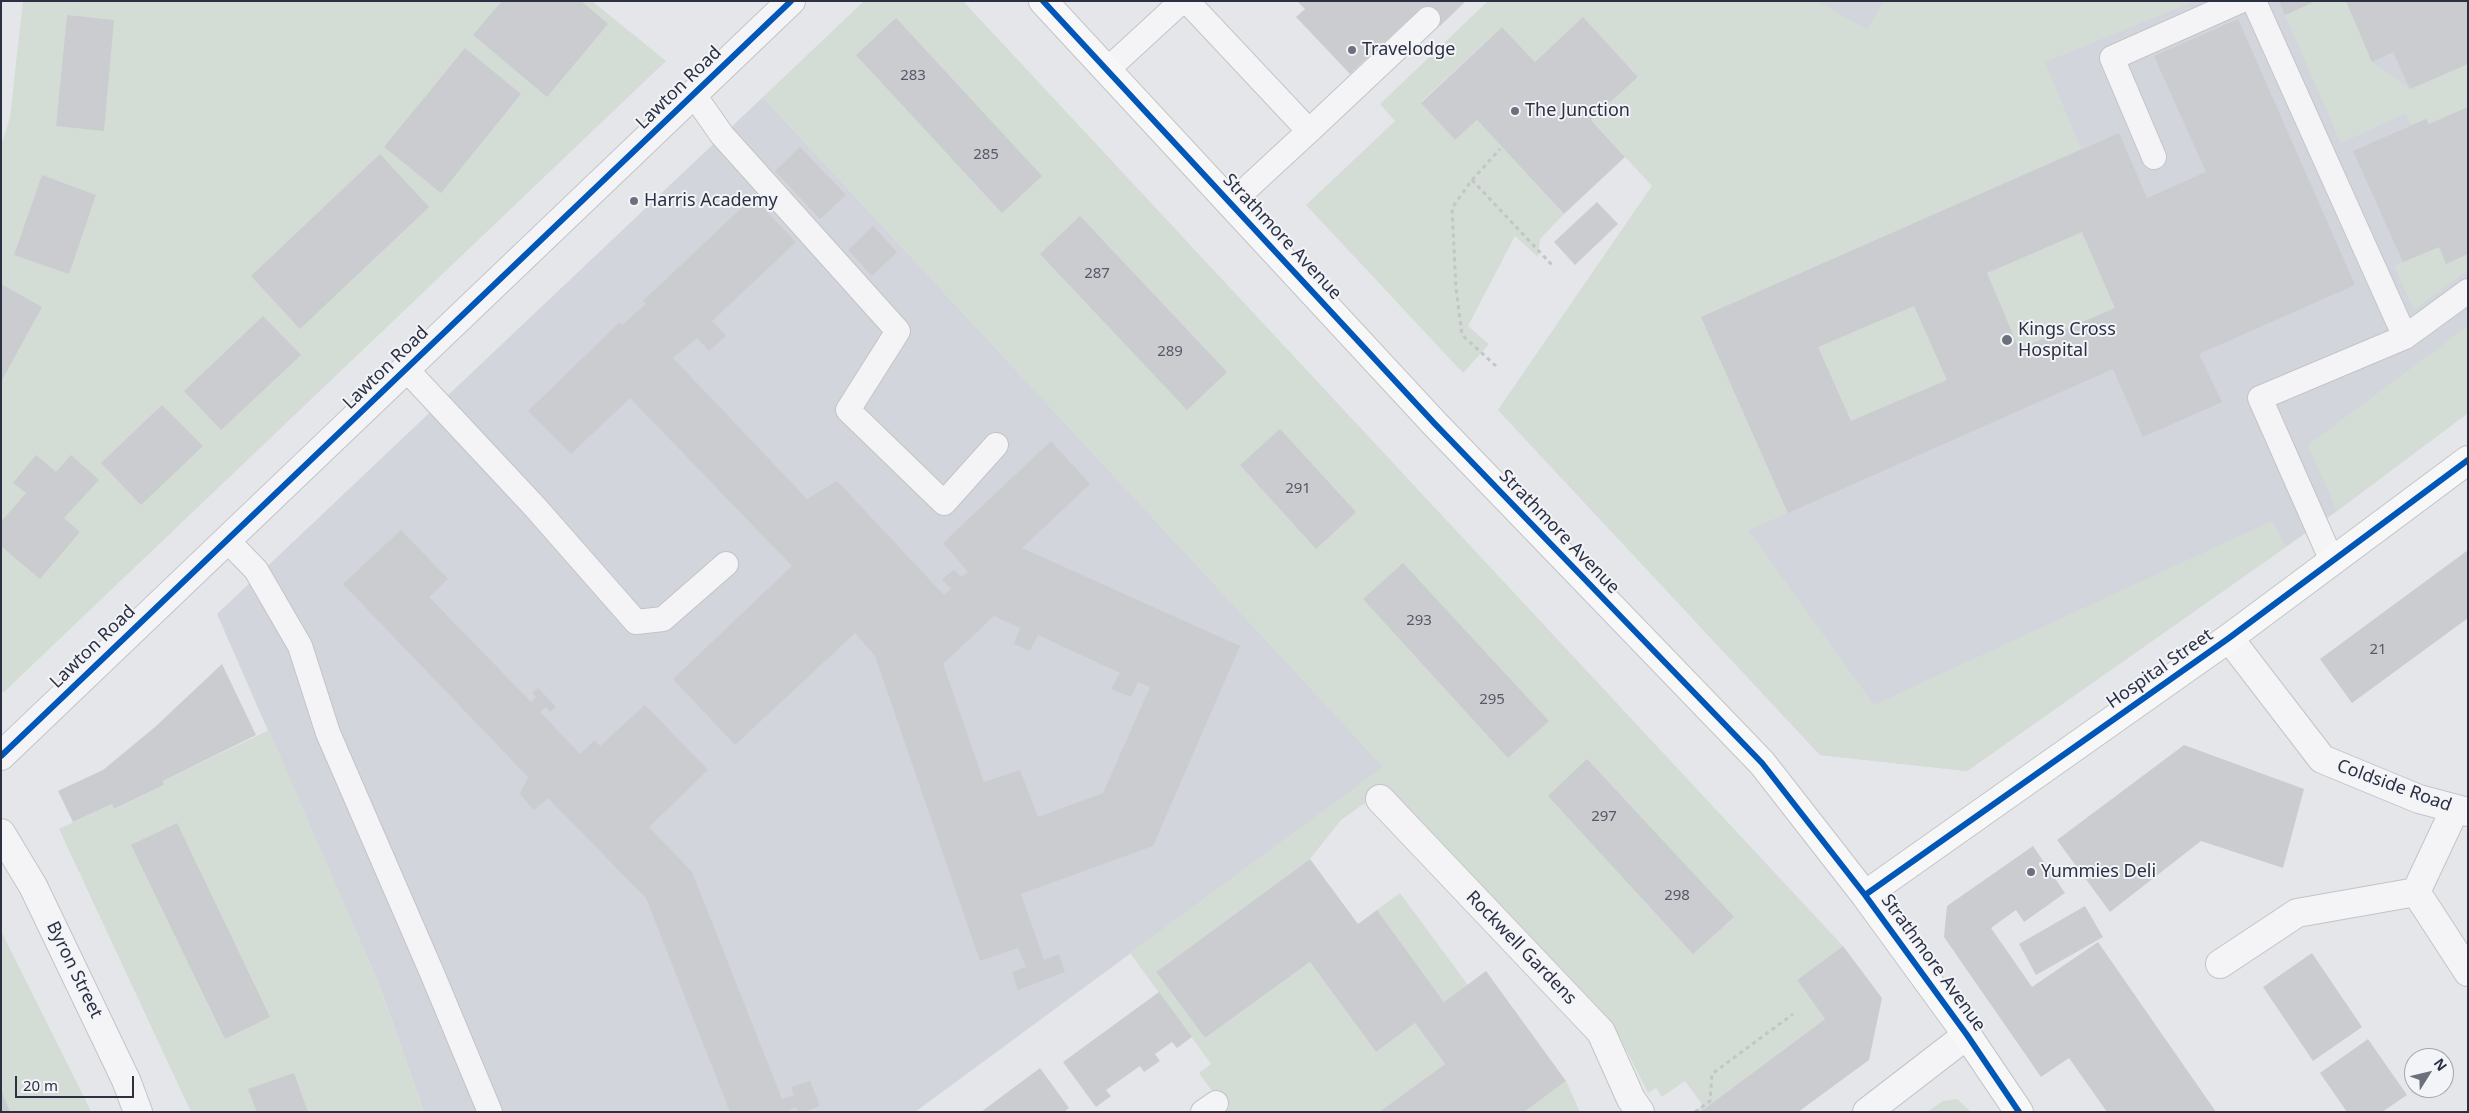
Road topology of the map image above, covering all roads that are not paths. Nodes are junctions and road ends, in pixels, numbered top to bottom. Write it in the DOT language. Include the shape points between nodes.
graph roads {
  1 [pos="791,1"];
  2 [pos="1042,1"];
  3 [pos="1182,1"];
  4 [pos="1187,1"];
  5 [pos="2240,1"];
  6 [pos="2254,1"];
  7 [pos="1428,19"];
  8 [pos="1107,70"];
  9 [pos="694,95"];
  10 [pos="1309,130"];
  11 [pos="2154,157"];
  12 [pos="1230,204"];
  13 [pos="2468,291"];
  14 [pos="2405,337"];
  15 [pos="406,369"];
  16 [pos="996,445"];
  17 [pos="2468,460"];
  18 [pos="226,540"];
  19 [pos="2332,561"];
  20 [pos="726,564"];
  21 [pos="2229,638"];
  22 [pos="1,756"];
  23 [pos="1380,799"];
  24 [pos="2462,811"];
  25 [pos="1,833"];
  26 [pos="2416,892"];
  27 [pos="1866,895"];
  28 [pos="2220,964"];
  29 [pos="2468,972"];
  30 [pos="1967,1035"];
  31 [pos="138,1112"];
  32 [pos="490,1112"];
  33 [pos="1640,1112"];
  34 [pos="1867,1112"];
  35 [pos="2019,1112"];
  1 -- 9 [label="street, Lawton Road"];
  2 -- 8 [label="street, Strathmore Avenue"];
  3 -- 8 [label="lane"];
  4 -- 10 [label="lane"];
  5 -- 11 [label="lane" via="2112,58"];
  6 -- 14 [label="lane"];
  7 -- 10 [label="lane"];
  8 -- 12 [label="street, Strathmore Avenue"];
  9 -- 15 [label="street, Lawton Road"];
  9 -- 16 [label="lane" via="722,135 898,332 848,410 944,503"];
  10 -- 12 [label="lane"];
  12 -- 27 [label="street, Strathmore Avenue" via="1527,521 1762,763"];
  13 -- 14 [label="lane"];
  14 -- 19 [label="lane" via="2260,398"];
  15 -- 18 [label="street, Lawton Road"];
  15 -- 20 [label="lane" via="535,507 636,622 663,619"];
  17 -- 19 [label="street, Hospital Street"];
  18 -- 22 [label="street, Lawton Road"];
  18 -- 32 [label="lane" via="256,570 300,646 328,733"];
  19 -- 21 [label="street, Hospital Street"];
  21 -- 24 [label="street, Coldside Road" via="2322,760 2419,799"];
  21 -- 27 [label="street, Hospital Street"];
  23 -- 33 [label="street, Rockwell Gardens" via="1601,1032"];
  24 -- 26 [label="street"];
  25 -- 31 [label="street, Byron Street" via="33,886 126,1080"];
  26 -- 28 [label="street" via="2297,913"];
  26 -- 29 [label="street"];
  27 -- 30 [label="street, Strathmore Avenue"];
  30 -- 34 [label="street"];
  30 -- 35 [label="street, Strathmore Avenue"];
}
